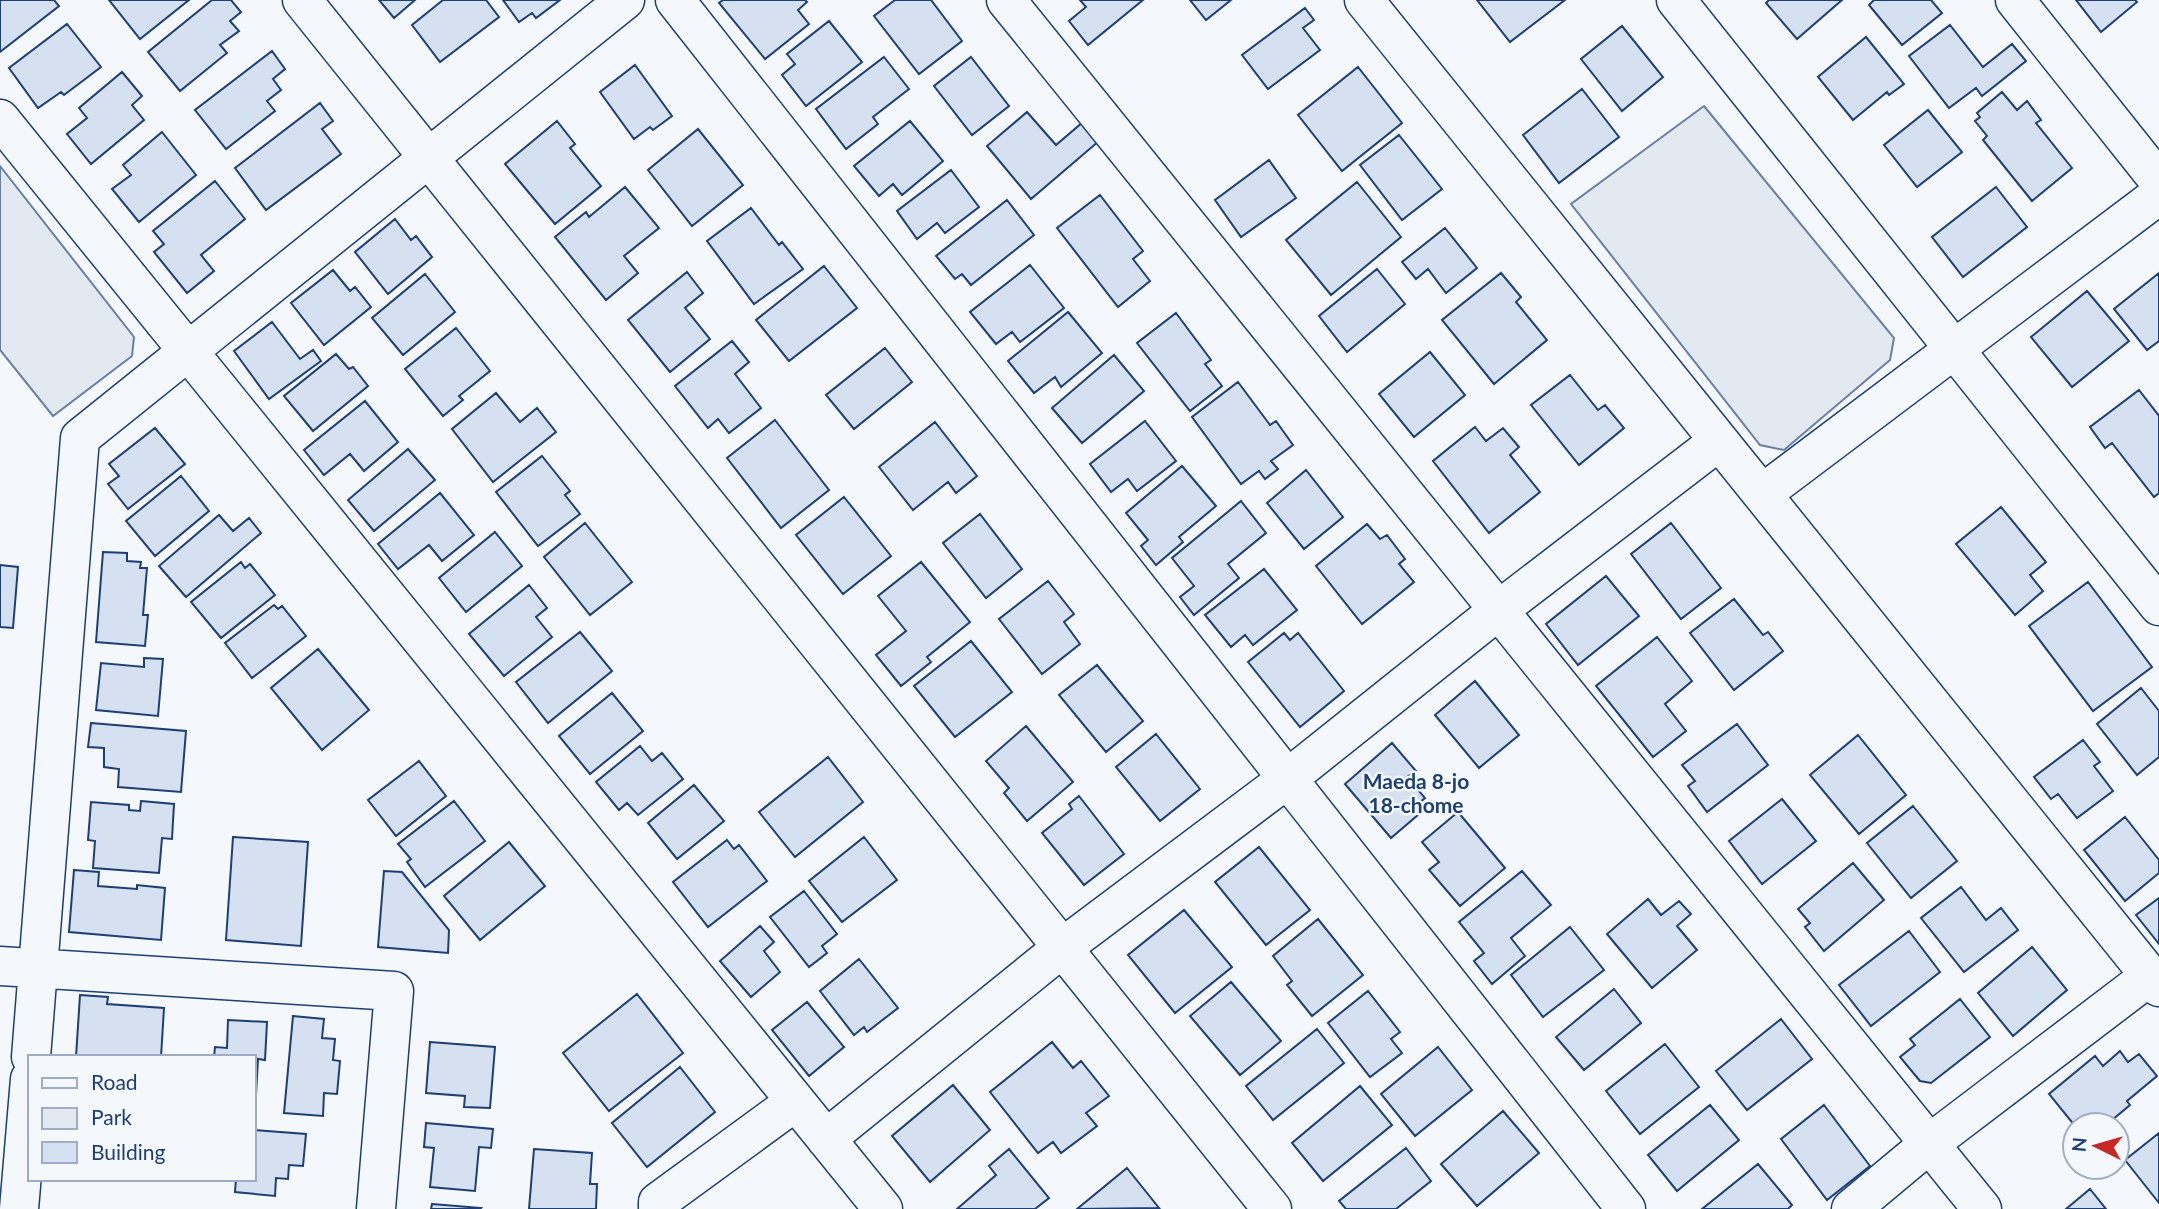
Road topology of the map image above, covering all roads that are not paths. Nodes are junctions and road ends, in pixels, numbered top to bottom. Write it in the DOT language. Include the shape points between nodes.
graph roads {
  1 [pos="302,0"];
  2 [pos="625,0"];
  3 [pos="675,0"];
  4 [pos="1006,0"];
  5 [pos="1364,0"];
  6 [pos="1676,0"];
  7 [pos="2015,0"];
  8 [pos="0,119"];
  9 [pos="428,157"];
  10 [pos="2159,181"];
  11 [pos="2159,195"];
  12 [pos="187,350"];
  13 [pos="1955,350"];
  14 [pos="1719,440"];
  15 [pos="1762,494"];
  16 [pos="2159,606"];
  17 [pos="1500,609"];
  18 [pos="1287,779"];
  19 [pos="1062,948"];
  20 [pos="0,966"];
  21 [pos="38,968"];
  22 [pos="2155,981"];
  23 [pos="32,1055"];
  24 [pos="795,1102"];
  25 [pos="28,1103"];
  26 [pos="826,1139"];
  27 [pos="1929,1144"];
  28 [pos="19,1209"];
  29 [pos="376,1209"];
  30 [pos="658,1209"];
  31 [pos="883,1209"];
  32 [pos="1272,1209"];
  33 [pos="1626,1209"];
  34 [pos="1851,1209"];
  35 [pos="1982,1209"];
  1 -- 9 [label="street"];
  2 -- 9 [label="street"];
  3 -- 18 [label="street"];
  4 -- 17 [label="street"];
  5 -- 14 [label="street"];
  6 -- 13 [label="street"];
  7 -- 10 [label="street"];
  8 -- 12 [label="street"];
  9 -- 12 [label="street"];
  9 -- 19 [label="street"];
  11 -- 13 [label="street"];
  12 -- 21 [label="street" via="80,438"];
  12 -- 24 [label="street"];
  13 -- 15 [label="street"];
  13 -- 16 [label="street"];
  14 -- 15 [label="street"];
  14 -- 17 [label="street"];
  15 -- 22 [label="street"];
  17 -- 18 [label="street"];
  17 -- 27 [label="street"];
  18 -- 19 [label="street"];
  18 -- 33 [label="street"];
  19 -- 26 [label="street"];
  19 -- 32 [label="street"];
  20 -- 21 [label="street"];
  21 -- 23 [label="street"];
  21 -- 29 [label="street" via="394,991"];
  22 -- 27 [label="street"];
  24 -- 26 [label="street"];
  24 -- 30 [label="street" via="658,1202"];
  25 -- 28 [label="street"];
  26 -- 31 [label="street"];
  27 -- 34 [label="street"];
  27 -- 35 [label="street"];
}
